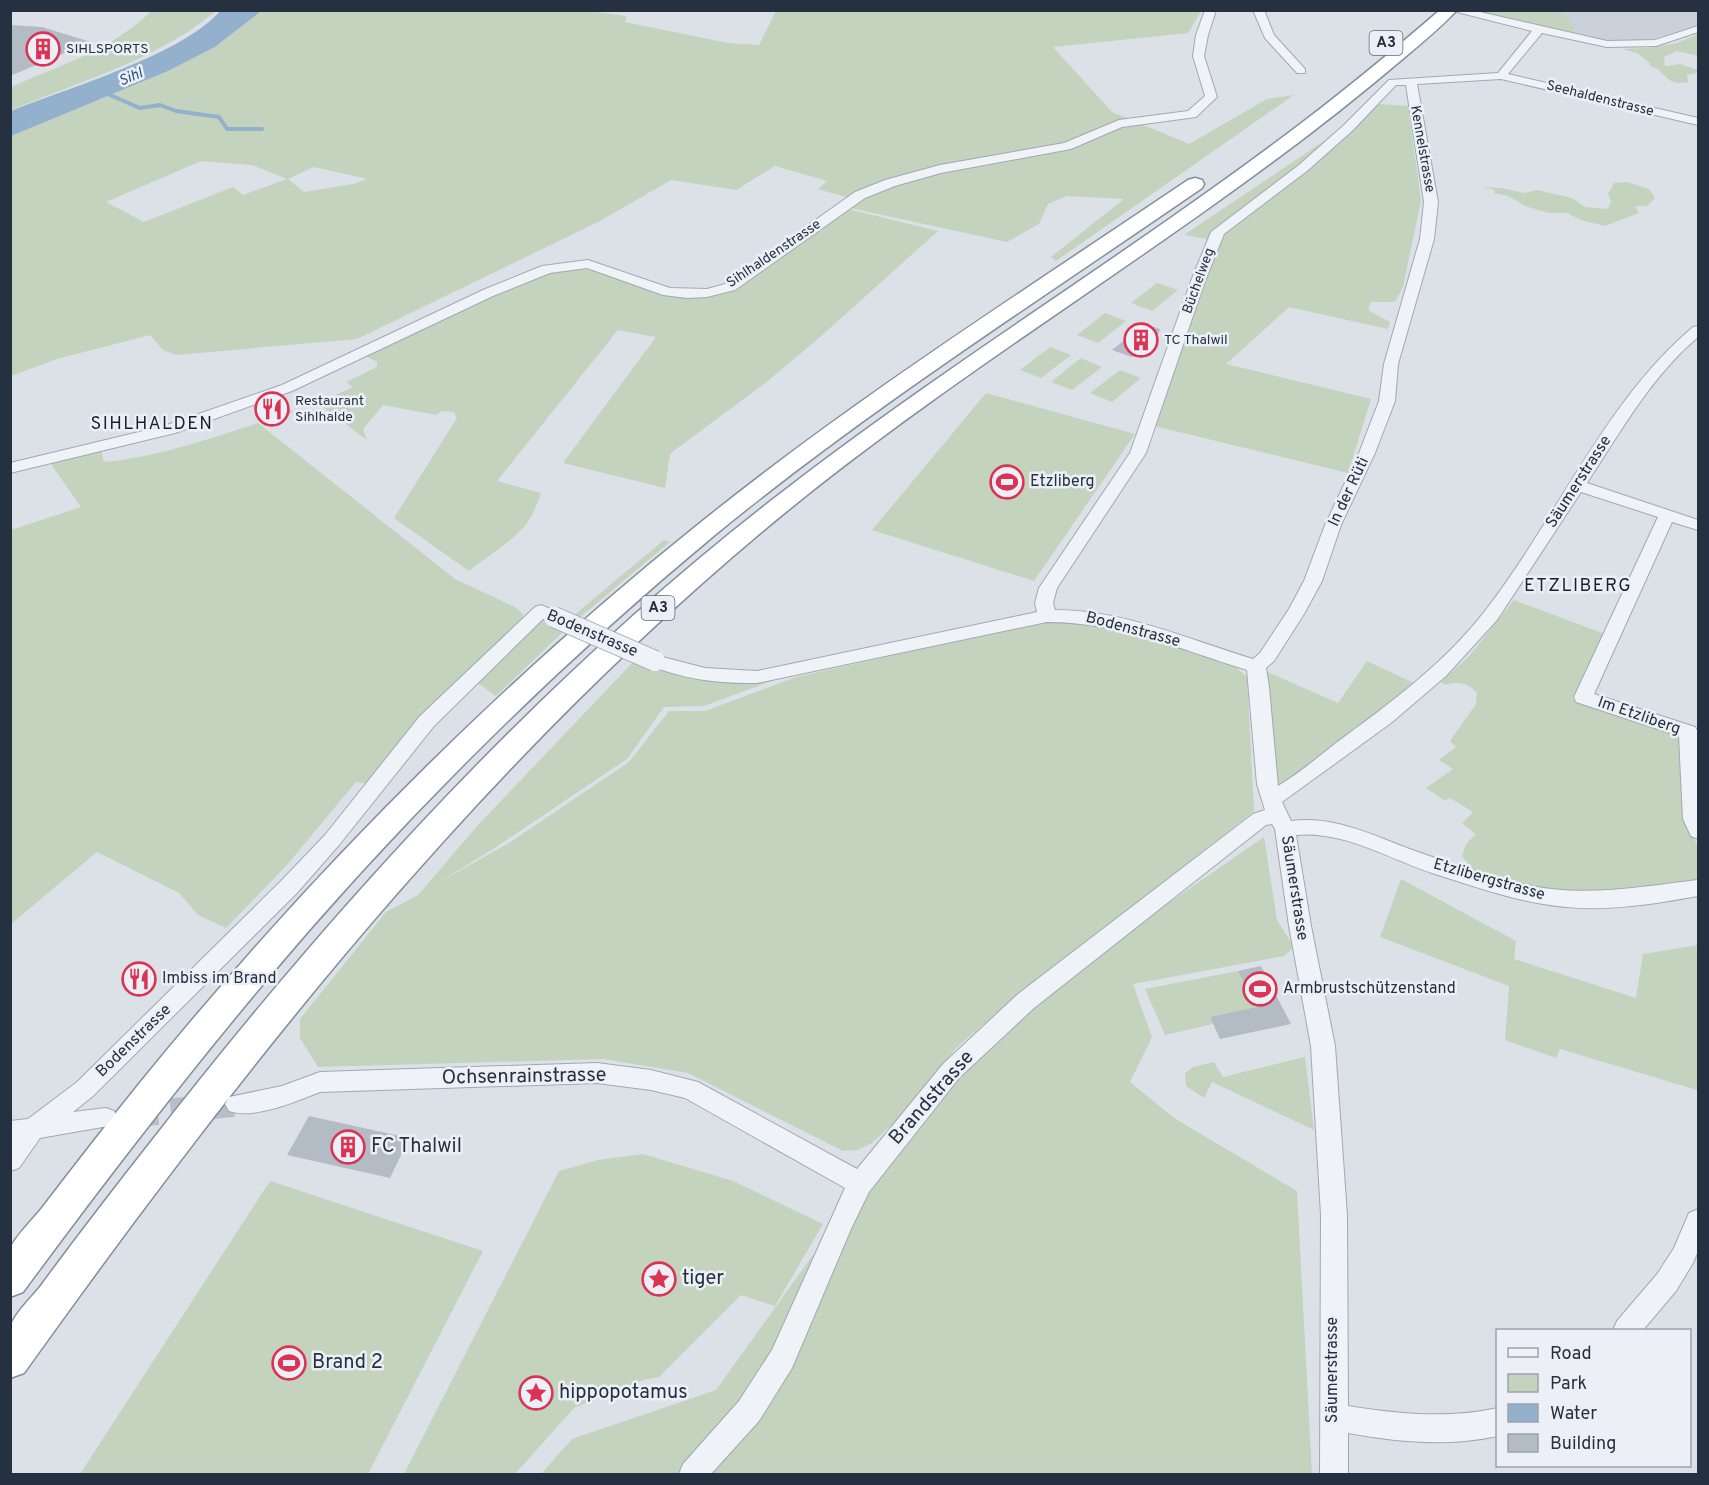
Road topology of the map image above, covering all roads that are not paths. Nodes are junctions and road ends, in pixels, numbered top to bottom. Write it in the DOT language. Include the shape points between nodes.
graph roads {
  1 [pos="1211,10"];
  2 [pos="1258,10"];
  3 [pos="1452,10"];
  4 [pos="1698,29"];
  5 [pos="1538,30"];
  6 [pos="1301,71"];
  7 [pos="1347,74"];
  8 [pos="1501,76"];
  9 [pos="1411,80"];
  10 [pos="1698,121"];
  11 [pos="1408,302"];
  12 [pos="1698,330"];
  13 [pos="10,468"];
  14 [pos="1578,485"];
  15 [pos="1667,515"];
  16 [pos="1698,525"];
  17 [pos="1047,616"];
  18 [pos="1256,666"];
  19 [pos="1278,814"];
  20 [pos="1698,831"];
  21 [pos="1698,888"];
  22 [pos="237,1104"];
  23 [pos="106,1118"];
  24 [pos="21,1131"];
  25 [pos="10,1160"];
  26 [pos="860,1184"];
  27 [pos="1698,1221"];
  28 [pos="10,1280"];
  29 [pos="1627,1329"];
  30 [pos="10,1359"];
  31 [pos="1333,1417"];
  32 [pos="1496,1422"];
  33 [pos="693,1474"];
  34 [pos="1334,1474"];
  1 -- 13 [label="street, Sihlhaldenstrasse" via="1204,25 1198,61 1211,97 1192,114 1119,124 1067,147 940,169 890,183 860,195 730,287 707,293 668,292 588,264 548,270 488,293 286,388 169,430"];
  2 -- 6 [label="street" via="1269,36"];
  3 -- 5 [label="street"];
  3 -- 30 [label="highway, A3" via="1291,140 987,351 817,476 693,578 581,679 429,833 295,986 154,1163"];
  4 -- 5 [label="street" via="1674,39 1640,45 1589,41"];
  5 -- 8 [label="street"];
  7 -- 28 [label="highway, A3" via="1197,183 823,440 706,530 561,655 398,816 262,965 123,1133"];
  8 -- 9 [label="street, Seehaldenstrasse"];
  8 -- 10 [label="street, Seehaldenstrasse"];
  9 -- 11 [label="street, Kennelstrasse" via="1431,202 1423,253"];
  9 -- 17 [label="street, Büchelweg" via="1393,82 1303,168 1218,232 1138,453 1048,588 1044,603"];
  11 -- 18 [label="street, In der Rüti" via="1391,364 1387,401 1367,453 1333,525 1313,581 1267,657"];
  12 -- 14 [label="street, Säumerstrasse" via="1651,376"];
  14 -- 15 [label="street"];
  14 -- 19 [label="street, Säumerstrasse" via="1491,615 1439,672 1287,790"];
  15 -- 16 [label="street"];
  15 -- 20 [label="street, Im Etzliberg" via="1583,696 1688,732 1693,819"];
  17 -- 18 [label="street, Bodenstrasse" via="1101,618"];
  17 -- 24 [label="street, Bodenstrasse, bridge" via="757,677 723,678 674,669 541,611 427,721 338,833 289,887 85,1089"];
  18 -- 19 [label="street" via="1267,784"];
  19 -- 21 [label="street, Etzlibergstrasse" via="1509,888 1562,900 1627,899"];
  19 -- 26 [label="street, Brandstrasse" via="1260,819 1026,1001 951,1071"];
  19 -- 31 [label="street, Säumerstrasse" via="1325,1067 1334,1215"];
  22 -- 26 [label="street, Ochsenrainstrasse" via="282,1096 320,1082 597,1073 690,1089"];
  23 -- 24 [label="street"];
  24 -- 25 [label="street, Bodenstrasse"];
  26 -- 33 [label="street, Brandstrasse" via="782,1359 749,1411"];
  27 -- 29 [label="street" via="1673,1273"];
  31 -- 32 [label="street" via="1424,1431 1470,1430"];
  31 -- 34 [label="street, Säumerstrasse"];
}
